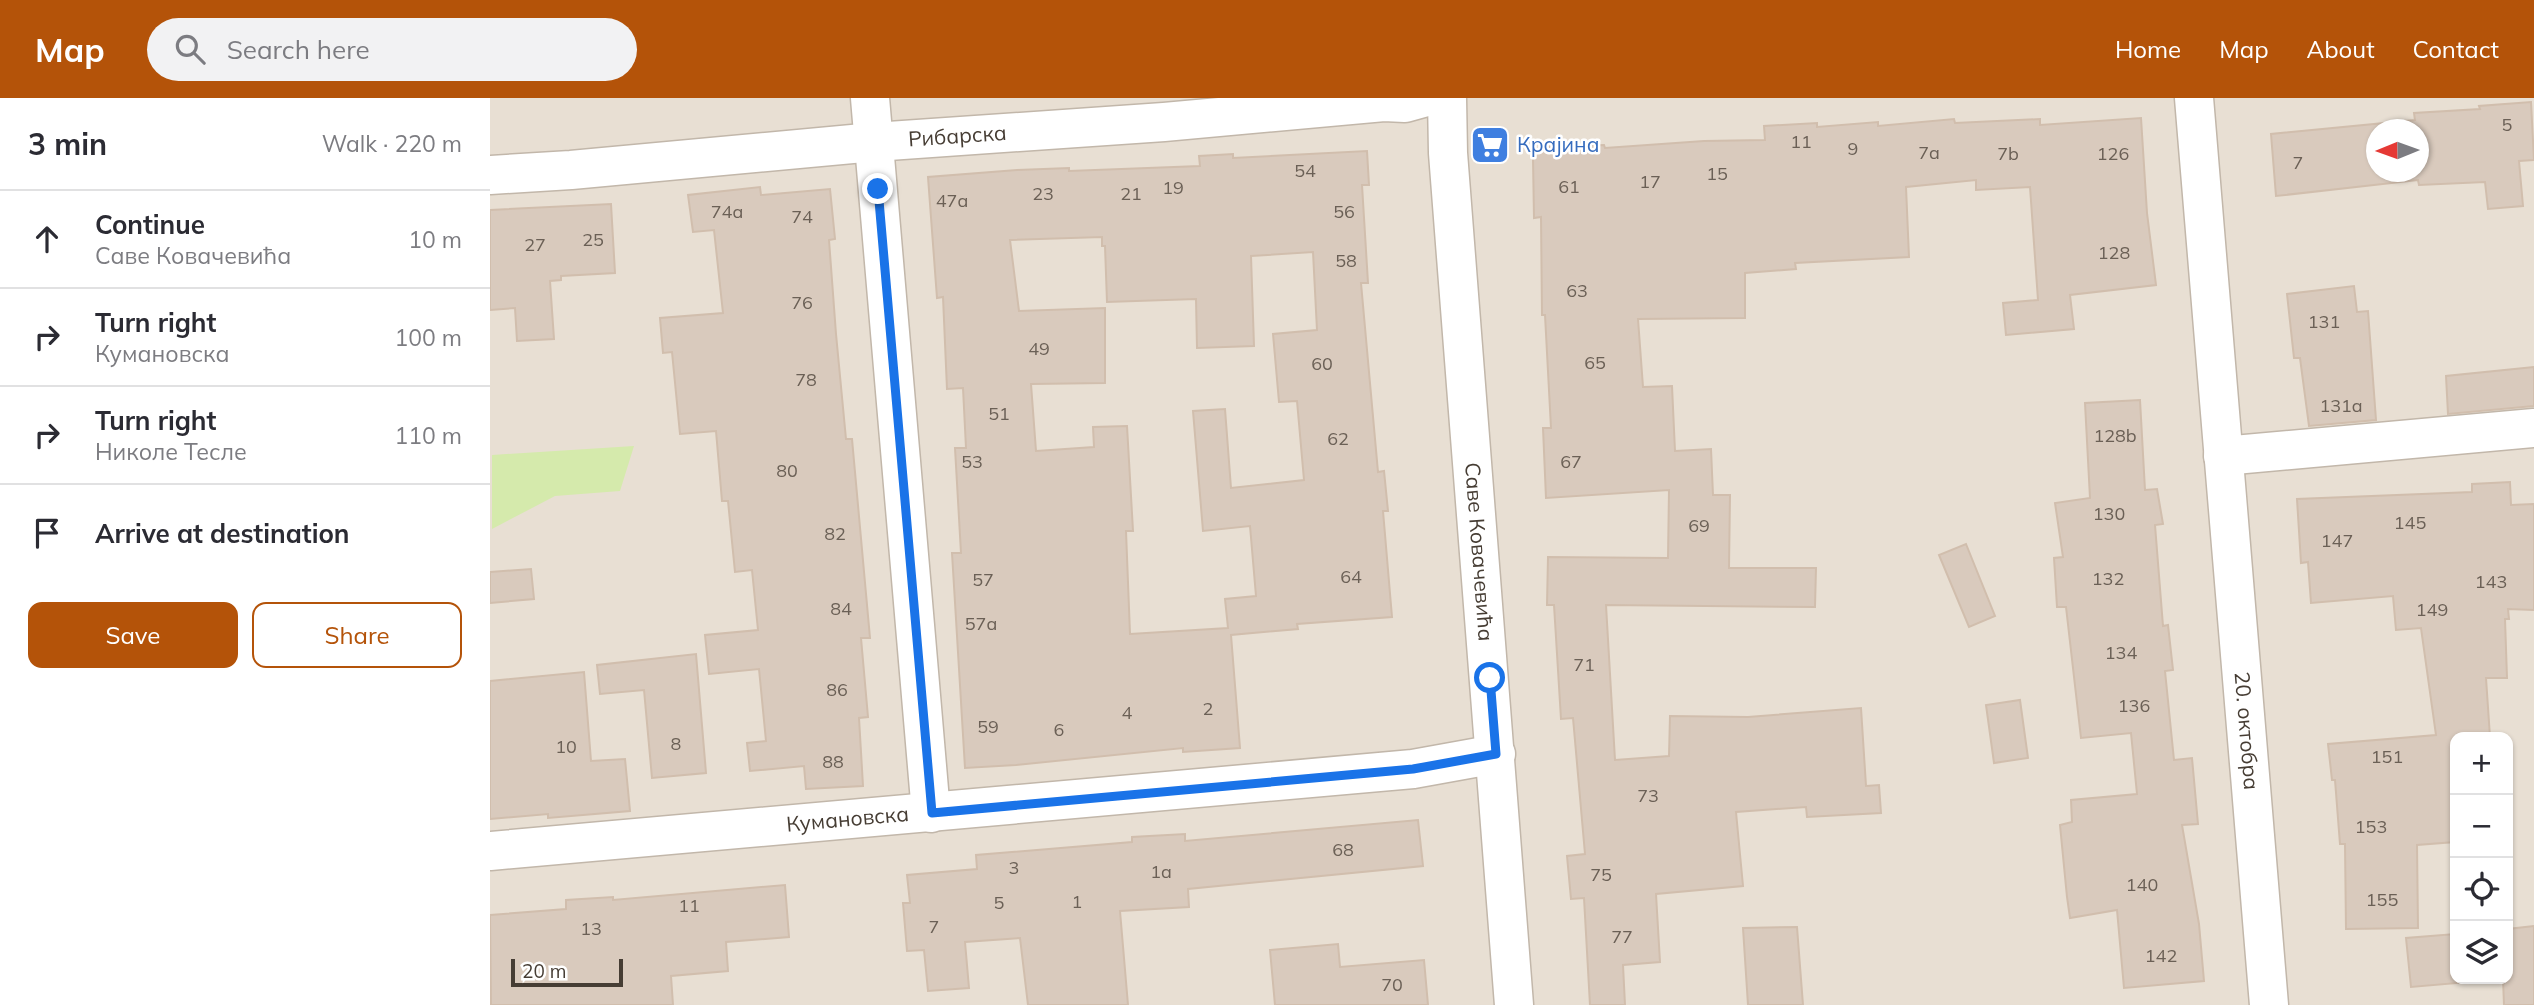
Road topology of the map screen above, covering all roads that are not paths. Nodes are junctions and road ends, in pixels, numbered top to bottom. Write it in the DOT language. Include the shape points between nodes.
graph roads {
  1 [pos="870,98"];
  2 [pos="1423,98"];
  3 [pos="1447,98"];
  4 [pos="2194,98"];
  5 [pos="874,142"];
  6 [pos="490,175"];
  7 [pos="2534,428"];
  8 [pos="2223,456"];
  9 [pos="1496,754"];
  10 [pos="932,813"];
  11 [pos="490,851"];
  12 [pos="1514,1005"];
  13 [pos="2269,1005"];
  1 -- 5 [label="street"];
  2 -- 5 [label="street, Рибарска" via="1405,103"];
  3 -- 9 [label="street, Саве Ковачевића"];
  4 -- 8 [label="street, 20. октобра"];
  5 -- 6 [label="street, Рибарска"];
  5 -- 10 [label="street"];
  7 -- 8 [label="street"];
  8 -- 13 [label="street, 20. октобра"];
  9 -- 10 [label="street, Кумановска" via="1413,769"];
  9 -- 12 [label="street, Саве Ковачевића"];
  10 -- 11 [label="street, Кумановска"];
}
